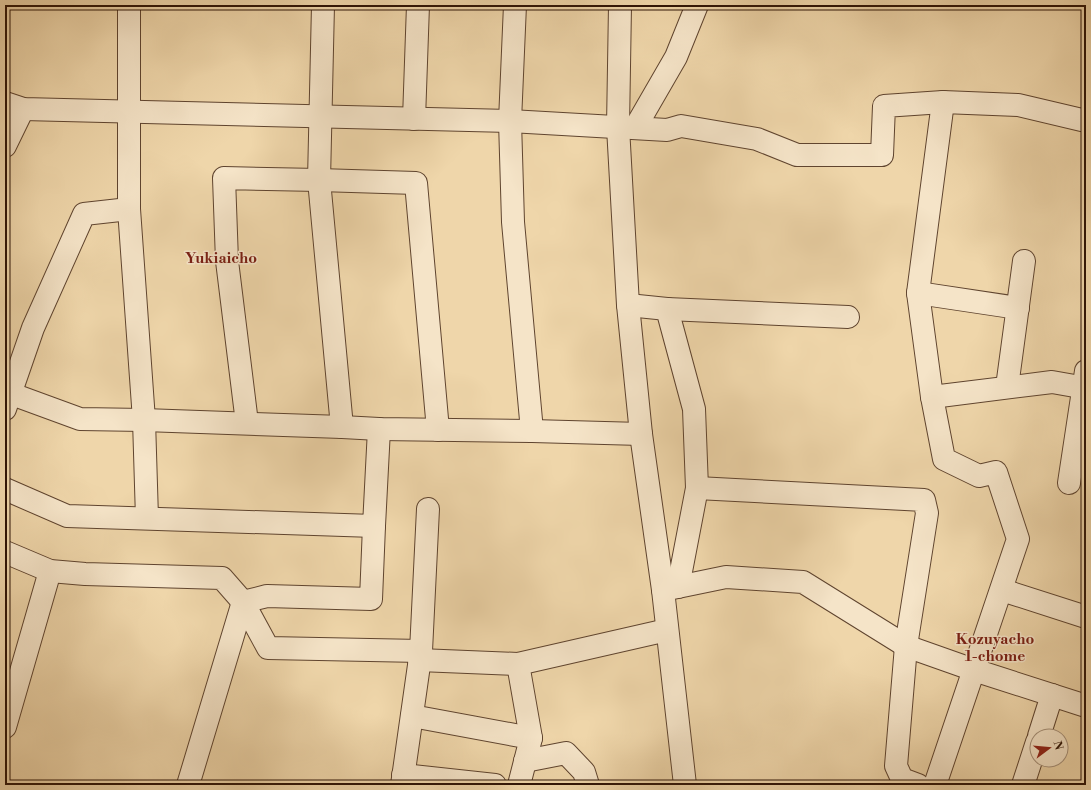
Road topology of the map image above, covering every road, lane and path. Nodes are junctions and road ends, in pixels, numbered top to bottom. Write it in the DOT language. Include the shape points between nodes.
graph roads {
  1 [pos="130,5"];
  2 [pos="323,5"];
  3 [pos="418,5"];
  4 [pos="515,5"];
  5 [pos="620,5"];
  6 [pos="698,5"];
  7 [pos="943,102"];
  8 [pos="14,106"];
  9 [pos="129,112"];
  10 [pos="320,116"];
  11 [pos="414,118"];
  12 [pos="510,121"];
  13 [pos="1086,121"];
  14 [pos="626,128"];
  15 [pos="5,146"];
  16 [pos="319,180"];
  17 [pos="129,209"];
  18 [pos="1024,261"];
  19 [pos="918,293"];
  20 [pos="628,305"];
  21 [pos="1018,308"];
  22 [pos="667,309"];
  23 [pos="848,317"];
  24 [pos="1085,382"];
  25 [pos="1007,387"];
  26 [pos="932,397"];
  27 [pos="7,401"];
  28 [pos="144,420"];
  29 [pos="247,423"];
  30 [pos="342,426"];
  31 [pos="379,429"];
  32 [pos="438,430"];
  33 [pos="532,431"];
  34 [pos="640,434"];
  35 [pos="1069,483"];
  36 [pos="697,488"];
  37 [pos="5,489"];
  38 [pos="428,509"];
  39 [pos="147,518"];
  40 [pos="374,526"];
  41 [pos="5,552"];
  42 [pos="50,571"];
  43 [pos="671,588"];
  44 [pos="1002,590"];
  45 [pos="243,602"];
  46 [pos="1086,617"];
  47 [pos="667,630"];
  48 [pos="906,646"];
  49 [pos="420,656"];
  50 [pos="518,664"];
  51 [pos="974,670"];
  52 [pos="1052,695"];
  53 [pos="1086,706"];
  54 [pos="412,716"];
  55 [pos="5,727"];
  56 [pos="1042,728"];
  57 [pos="531,738"];
  58 [pos="525,761"];
  59 [pos="1029,765"];
  60 [pos="403,780"];
  61 [pos="188,785"];
  62 [pos="495,785"];
  63 [pos="519,785"];
  64 [pos="588,785"];
  65 [pos="685,785"];
  66 [pos="918,785"];
  67 [pos="935,785"];
  68 [pos="1022,785"];
  1 -- 9 [label="street"];
  2 -- 10 [label="street"];
  3 -- 11 [label="street"];
  4 -- 12 [label="street"];
  5 -- 14 [label="street"];
  6 -- 14 [label="street" via="676,57"];
  7 -- 13 [label="street" via="1018,106"];
  7 -- 14 [label="street" via="884,106 882,155 797,156 757,139 681,126 667,130"];
  7 -- 19 [label="street"];
  8 -- 9 [label="street"];
  8 -- 15 [label="street"];
  9 -- 10 [label="street"];
  9 -- 17 [label="street"];
  10 -- 11 [label="street"];
  10 -- 16 [label="street"];
  11 -- 12 [label="street"];
  12 -- 14 [label="street"];
  12 -- 33 [label="street" via="514,222"];
  14 -- 20 [label="street"];
  16 -- 29 [label="street" via="224,178 227,261"];
  16 -- 30 [label="street"];
  16 -- 32 [label="street" via="416,183"];
  17 -- 27 [label="street" via="84,214 33,328"];
  17 -- 28 [label="street"];
  18 -- 21 [label="street"];
  19 -- 21 [label="street"];
  19 -- 26 [label="street"];
  20 -- 22 [label="street"];
  20 -- 34 [label="street"];
  21 -- 25 [label="street"];
  22 -- 23 [label="street"];
  22 -- 36 [label="street" via="694,409"];
  24 -- 25 [label="street" via="1052,382"];
  24 -- 35 [label="street"];
  25 -- 26 [label="street"];
  26 -- 44 [label="street" via="944,459 979,476 996,472 1018,539"];
  27 -- 28 [label="street" via="80,419"];
  28 -- 29 [label="street"];
  28 -- 39 [label="street"];
  29 -- 30 [label="street"];
  30 -- 31 [label="street"];
  31 -- 32 [label="street"];
  31 -- 40 [label="street"];
  32 -- 33 [label="street"];
  33 -- 34 [label="street"];
  34 -- 43 [label="street"];
  36 -- 43 [label="street"];
  36 -- 48 [label="street" via="924,500 927,512"];
  37 -- 39 [label="street" via="67,516"];
  38 -- 49 [label="street"];
  39 -- 40 [label="street"];
  40 -- 45 [label="street" via="371,599 267,596"];
  41 -- 42 [label="street"];
  42 -- 45 [label="street" via="222,578"];
  42 -- 55 [label="street"];
  43 -- 47 [label="street"];
  43 -- 48 [label="street" via="726,577 803,582"];
  44 -- 46 [label="street"];
  44 -- 51 [label="street"];
  45 -- 49 [label="street" via="268,648"];
  45 -- 61 [label="street"];
  47 -- 50 [label="street"];
  47 -- 65 [label="street"];
  48 -- 51 [label="street"];
  48 -- 66 [label="street" via="896,766 902,779"];
  49 -- 50 [label="street"];
  49 -- 54 [label="street"];
  50 -- 57 [label="street"];
  51 -- 52 [label="street"];
  51 -- 67 [label="street"];
  52 -- 53 [label="street"];
  52 -- 56 [label="street"];
  54 -- 57 [label="street"];
  54 -- 60 [label="street"];
  57 -- 58 [label="street"];
  58 -- 63 [label="street"];
  58 -- 64 [label="street" via="566,753 584,772"];
  59 -- 68 [label="street"];
  60 -- 62 [label="street"];
}
